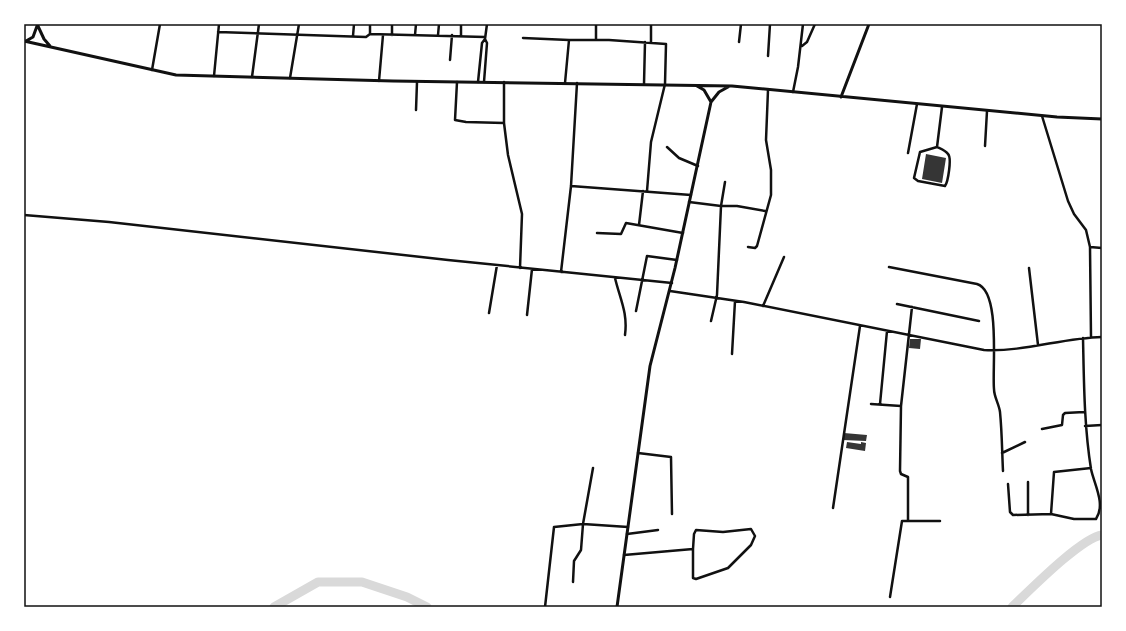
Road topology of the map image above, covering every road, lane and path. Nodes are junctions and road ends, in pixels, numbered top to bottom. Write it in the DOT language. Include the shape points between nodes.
graph roads {
  1 [pos="160,24"];
  2 [pos="219,24"];
  3 [pos="258,24"];
  4 [pos="299,24"];
  5 [pos="354,24"];
  6 [pos="370,24"];
  7 [pos="392,24"];
  8 [pos="416,24"];
  9 [pos="439,24"];
  10 [pos="461,24"];
  11 [pos="487,24"];
  12 [pos="596,24"];
  13 [pos="651,24"];
  14 [pos="741,24"];
  15 [pos="770,24"];
  16 [pos="803,24"];
  17 [pos="814,24"];
  18 [pos="869,24"];
  19 [pos="37,25"];
  20 [pos="218,32"];
  21 [pos="257,34"];
  22 [pos="297,34"];
  23 [pos="370,34"];
  24 [pos="383,35"];
  25 [pos="392,35"];
  26 [pos="415,35"];
  27 [pos="438,35"];
  28 [pos="452,35"];
  29 [pos="353,36"];
  30 [pos="461,36"];
  31 [pos="485,38"];
  32 [pos="523,38"];
  33 [pos="569,40"];
  34 [pos="596,40"];
  35 [pos="24,41"];
  36 [pos="645,42"];
  37 [pos="651,42"];
  38 [pos="739,42"];
  39 [pos="50,46"];
  40 [pos="801,47"];
  41 [pos="768,56"];
  42 [pos="450,60"];
  43 [pos="152,70"];
  44 [pos="214,76"];
  45 [pos="252,77"];
  46 [pos="290,78"];
  47 [pos="379,81"];
  48 [pos="417,82"];
  49 [pos="456,82"];
  50 [pos="478,82"];
  51 [pos="484,82"];
  52 [pos="504,82"];
  53 [pos="565,83"];
  54 [pos="577,83"];
  55 [pos="644,84"];
  56 [pos="665,84"];
  57 [pos="693,85"];
  58 [pos="732,86"];
  59 [pos="768,90"];
  60 [pos="793,92"];
  61 [pos="841,97"];
  62 [pos="710,102"];
  63 [pos="917,104"];
  64 [pos="942,107"];
  65 [pos="416,110"];
  66 [pos="987,111"];
  67 [pos="1042,116"];
  68 [pos="1102,119"];
  69 [pos="504,123"];
  70 [pos="984,146"];
  71 [pos="667,147"];
  72 [pos="937,147"];
  73 [pos="908,153"];
  74 [pos="698,166"];
  75 [pos="725,182"];
  76 [pos="571,186"];
  77 [pos="643,191"];
  78 [pos="647,192"];
  79 [pos="691,194"];
  80 [pos="689,202"];
  81 [pos="721,206"];
  82 [pos="766,211"];
  83 [pos="24,215"];
  84 [pos="639,225"];
  85 [pos="597,233"];
  86 [pos="682,233"];
  87 [pos="748,247"];
  88 [pos="1090,247"];
  89 [pos="1102,248"];
  90 [pos="784,257"];
  91 [pos="677,260"];
  92 [pos="497,265"];
  93 [pos="889,267"];
  94 [pos="520,268"];
  95 [pos="1029,268"];
  96 [pos="532,269"];
  97 [pos="561,272"];
  98 [pos="615,278"];
  99 [pos="643,281"];
  100 [pos="672,283"];
  101 [pos="670,291"];
  102 [pos="716,297"];
  103 [pos="735,301"];
  104 [pos="897,304"];
  105 [pos="763,306"];
  106 [pos="912,307"];
  107 [pos="636,311"];
  108 [pos="489,313"];
  109 [pos="527,315"];
  110 [pos="711,321"];
  111 [pos="979,321"];
  112 [pos="860,326"];
  113 [pos="886,331"];
  114 [pos="625,335"];
  115 [pos="908,335"];
  116 [pos="1091,337"];
  117 [pos="1102,337"];
  118 [pos="1083,338"];
  119 [pos="1038,345"];
  120 [pos="995,350"];
  121 [pos="732,354"];
  122 [pos="871,404"];
  123 [pos="880,404"];
  124 [pos="901,406"];
  125 [pos="1084,412"];
  126 [pos="1102,425"];
  127 [pos="1084,426"];
  128 [pos="1042,429"];
  129 [pos="1025,442"];
  130 [pos="638,453"];
  131 [pos="1002,453"];
  132 [pos="594,468"];
  133 [pos="1091,468"];
  134 [pos="1003,471"];
  135 [pos="1028,482"];
  136 [pos="1008,484"];
  137 [pos="833,508"];
  138 [pos="672,514"];
  139 [pos="1051,514"];
  140 [pos="1028,515"];
  141 [pos="908,520"];
  142 [pos="940,521"];
  143 [pos="582,524"];
  144 [pos="628,527"];
  145 [pos="658,530"];
  146 [pos="627,534"];
  147 [pos="693,549"];
  148 [pos="624,555"];
  149 [pos="573,582"];
  150 [pos="890,598"];
  151 [pos="545,607"];
  152 [pos="617,607"];
  1 -- 43 [label="street"];
  2 -- 20 [label="street"];
  3 -- 21 [label="street"];
  4 -- 22 [label="street"];
  5 -- 29 [label="street"];
  6 -- 23 [label="street"];
  7 -- 25 [label="street"];
  8 -- 26 [label="street"];
  9 -- 27 [label="street"];
  10 -- 30 [label="street"];
  11 -- 31 [label="street"];
  12 -- 34 [label="street"];
  13 -- 37 [label="street"];
  14 -- 38 [label="street"];
  15 -- 41 [label="street"];
  16 -- 40 [label="street"];
  17 -- 40 [label="street" via="807,42"];
  18 -- 61 [label="street"];
  19 -- 35 [label="street" via="33,37"];
  19 -- 39 [label="street"];
  20 -- 21 [label="street"];
  20 -- 44 [label="street"];
  21 -- 22 [label="street"];
  21 -- 45 [label="street"];
  22 -- 29 [label="street"];
  22 -- 46 [label="street"];
  23 -- 24 [label="street"];
  23 -- 29 [label="street" via="366,37"];
  24 -- 25 [label="street"];
  24 -- 47 [label="street"];
  25 -- 26 [label="street"];
  26 -- 27 [label="street"];
  27 -- 28 [label="street"];
  28 -- 30 [label="street"];
  28 -- 42 [label="street"];
  30 -- 31 [label="street"];
  31 -- 50 [label="street" via="482,43"];
  31 -- 51 [label="street" via="487,43"];
  32 -- 33 [label="street"];
  33 -- 34 [label="street"];
  33 -- 53 [label="street"];
  34 -- 36 [label="street"];
  35 -- 39 [label="street"];
  36 -- 37 [label="street"];
  36 -- 55 [label="street"];
  37 -- 56 [label="street" via="666,44"];
  39 -- 43 [label="street"];
  40 -- 60 [label="street"];
  43 -- 44 [label="street" via="176,75"];
  44 -- 45 [label="street"];
  45 -- 46 [label="street"];
  46 -- 47 [label="street"];
  47 -- 48 [label="street"];
  48 -- 49 [label="street"];
  48 -- 65 [label="street"];
  49 -- 50 [label="street"];
  49 -- 69 [label="street" via="455,120"];
  50 -- 51 [label="street"];
  51 -- 52 [label="street"];
  52 -- 53 [label="street"];
  52 -- 69 [label="street"];
  53 -- 54 [label="street"];
  54 -- 55 [label="street"];
  54 -- 76 [label="street"];
  55 -- 56 [label="street"];
  56 -- 57 [label="street"];
  56 -- 78 [label="street" via="651,142"];
  57 -- 58 [label="street"];
  57 -- 62 [label="street" via="704,90"];
  58 -- 59 [label="street"];
  58 -- 62 [label="street" via="718,92"];
  59 -- 60 [label="street"];
  59 -- 82 [label="street" via="766,140 772,179"];
  60 -- 61 [label="street"];
  61 -- 63 [label="street"];
  62 -- 74 [label="street"];
  63 -- 64 [label="street"];
  63 -- 73 [label="street"];
  64 -- 66 [label="street"];
  64 -- 72 [label="street"];
  66 -- 67 [label="street"];
  66 -- 70 [label="street"];
  67 -- 68 [label="street"];
  67 -- 88 [label="street" via="1068,201 1088,233"];
  69 -- 94 [label="street" via="508,156 521,206"];
  71 -- 74 [label="street" via="680,158"];
  72 -- 72 [label="street" via="948,153 950,158 945,186 914,178 920,152"];
  74 -- 79 [label="street"];
  75 -- 81 [label="street"];
  76 -- 77 [label="street"];
  76 -- 97 [label="street"];
  77 -- 78 [label="street"];
  77 -- 84 [label="street"];
  78 -- 79 [label="street"];
  79 -- 80 [label="street"];
  80 -- 81 [label="street"];
  80 -- 86 [label="street"];
  81 -- 82 [label="street"];
  81 -- 102 [label="street" via="721,248"];
  82 -- 87 [label="street" via="757,246"];
  83 -- 92 [label="street"];
  84 -- 85 [label="street" via="626,224 621,234"];
  84 -- 86 [label="street"];
  86 -- 91 [label="street"];
  88 -- 89 [label="street"];
  88 -- 116 [label="street"];
  90 -- 105 [label="street"];
  91 -- 99 [label="street" via="647,256"];
  91 -- 100 [label="street"];
  92 -- 94 [label="street"];
  92 -- 108 [label="street"];
  93 -- 120 [label="street" via="980,285 986,293 991,313"];
  94 -- 96 [label="street"];
  95 -- 119 [label="street"];
  96 -- 97 [label="street"];
  96 -- 109 [label="street"];
  97 -- 98 [label="street"];
  98 -- 99 [label="street"];
  98 -- 114 [label="street" via="626,314"];
  99 -- 100 [label="street"];
  99 -- 107 [label="street"];
  100 -- 101 [label="street"];
  101 -- 102 [label="street"];
  101 -- 130 [label="street" via="650,366"];
  102 -- 103 [label="street"];
  102 -- 110 [label="street"];
  103 -- 105 [label="street"];
  103 -- 121 [label="street"];
  104 -- 106 [label="street"];
  105 -- 112 [label="street"];
  106 -- 111 [label="street"];
  106 -- 115 [label="street"];
  112 -- 113 [label="street"];
  112 -- 137 [label="street"];
  113 -- 115 [label="street"];
  113 -- 123 [label="street"];
  115 -- 120 [label="street"];
  115 -- 124 [label="street"];
  116 -- 117 [label="street"];
  116 -- 118 [label="street"];
  118 -- 119 [label="street"];
  118 -- 125 [label="street"];
  119 -- 120 [label="street"];
  120 -- 131 [label="street" via="994,393 1000,410"];
  122 -- 123 [label="street"];
  123 -- 124 [label="street"];
  124 -- 141 [label="street" via="900,471 908,477"];
  125 -- 127 [label="street"];
  125 -- 128 [label="street" via="1065,413 1062,425"];
  126 -- 127 [label="street"];
  127 -- 133 [label="street"];
  129 -- 131 [label="street"];
  130 -- 138 [label="street" via="671,457"];
  130 -- 144 [label="street"];
  131 -- 134 [label="street"];
  132 -- 143 [label="street"];
  133 -- 139 [label="street" via="1054,472"];
  133 -- 139 [label="street" via="1100,507 1096,519 1074,519"];
  135 -- 140 [label="street"];
  136 -- 140 [label="street" via="1011,514"];
  139 -- 140 [label="street"];
  141 -- 142 [label="street"];
  141 -- 150 [label="street" via="901,522"];
  143 -- 144 [label="street"];
  143 -- 149 [label="street" via="581,550 574,560"];
  143 -- 151 [label="street" via="554,527"];
  144 -- 146 [label="street"];
  145 -- 146 [label="street"];
  146 -- 148 [label="street"];
  147 -- 147 [label="street" via="693,578 696,579 728,568 751,545 755,536 751,529 723,532 696,530"];
  147 -- 148 [label="street"];
  148 -- 152 [label="street"];
}
